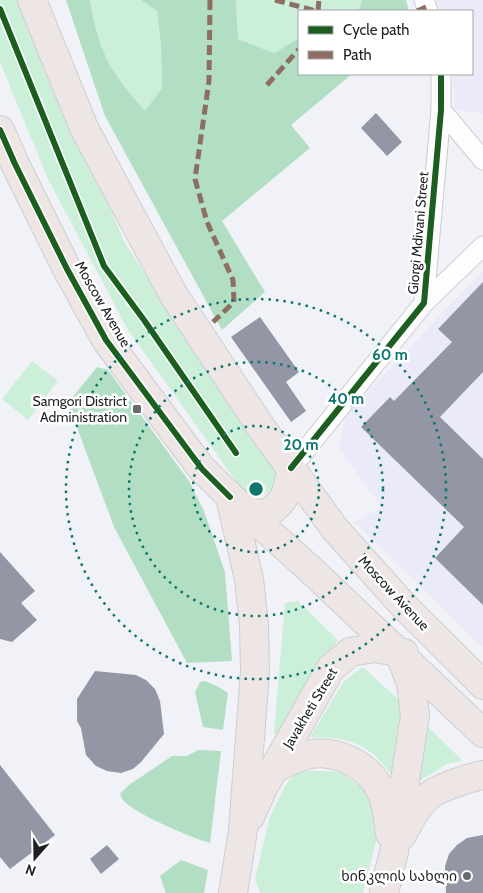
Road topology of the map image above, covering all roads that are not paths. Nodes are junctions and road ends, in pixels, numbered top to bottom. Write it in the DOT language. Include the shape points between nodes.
graph roads {
  1 [pos="32,0"];
  2 [pos="441,75"];
  3 [pos="441,110"];
  4 [pos="0,130"];
  5 [pos="483,160"];
  6 [pos="483,246"];
  7 [pos="424,303"];
  8 [pos="291,468"];
  9 [pos="237,504"];
  10 [pos="335,529"];
  11 [pos="399,652"];
  12 [pos="479,681"];
  13 [pos="483,733"];
  14 [pos="276,768"];
  15 [pos="483,776"];
  16 [pos="243,830"];
  17 [pos="394,852"];
  18 [pos="233,893"];
  19 [pos="384,893"];
  1 -- 8 [label="main road, Moscow Avenue" via="84,128 173,294"];
  2 -- 3 [label="street, Giorgi Mdivani Street"];
  3 -- 5 [label="street"];
  3 -- 7 [label="street, Giorgi Mdivani Street"];
  4 -- 9 [label="main road, Moscow Avenue" via="14,164 106,340 202,469"];
  6 -- 7 [label="street"];
  7 -- 8 [label="street, Giorgi Mdivani Street"];
  8 -- 9 [label="main road" via="284,500 274,509 264,515"];
  8 -- 10 [label="main road, Moscow Avenue"];
  9 -- 11 [label="main road, Moscow Avenue"];
  9 -- 16 [label="main road, Javakheti Street" via="249,580 255,672"];
  10 -- 11 [label="main road"];
  10 -- 12 [label="main road, Moscow Avenue" via="403,606"];
  11 -- 12 [label="main road, Javakheti Street" via="449,664"];
  11 -- 13 [label="main road, Moscow Avenue"];
  11 -- 14 [label="main road, Javakheti Street" via="374,648 350,652 331,668"];
  11 -- 17 [label="main road" via="411,683 415,715"];
  14 -- 16 [label="main road, Javakheti Street"];
  14 -- 17 [label="main road" via="312,754 328,754 358,765 379,787"];
  15 -- 17 [label="main road" via="454,783 427,797 412,815"];
  16 -- 18 [label="main road, Javakheti Street"];
  17 -- 19 [label="main road"];
}
